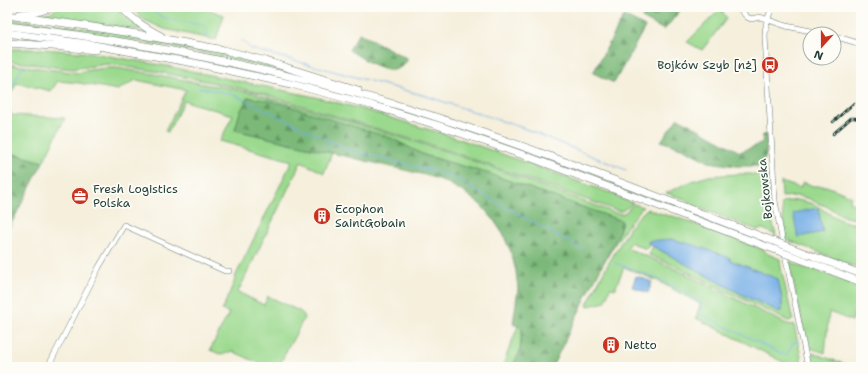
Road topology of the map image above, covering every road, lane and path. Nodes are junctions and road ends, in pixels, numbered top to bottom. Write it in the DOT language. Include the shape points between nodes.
graph roads {
  1 [pos="53,7"];
  2 [pos="121,7"];
  3 [pos="738,7"];
  4 [pos="773,7"];
  5 [pos="7,15"];
  6 [pos="767,19"];
  7 [pos="7,26"];
  8 [pos="802,29"];
  9 [pos="7,33"];
  10 [pos="842,38"];
  11 [pos="172,40"];
  12 [pos="7,43"];
  13 [pos="861,44"];
  14 [pos="160,56"];
  15 [pos="384,102"];
  16 [pos="229,270"];
  17 [pos="861,274"];
  18 [pos="861,282"];
  19 [pos="48,367"];
  20 [pos="808,367"];
  1 -- 5 [label="highway" via="38,12"];
  2 -- 11 [label="highway" via="148,29"];
  3 -- 6 [label="street" via="751,19"];
  4 -- 6 [label="street, Bojkowska"];
  5 -- 11 [label="highway"];
  6 -- 8 [label="street"];
  6 -- 20 [label="street, Bojkowska" via="765,37 775,201"];
  7 -- 15 [label="highway" via="200,57 293,77"];
  9 -- 14 [label="highway"];
  10 -- 13 [label="street"];
  11 -- 15 [label="highway" via="266,61 361,90"];
  12 -- 14 [label="highway"];
  14 -- 18 [label="highway, bridge" via="258,76 440,126 678,212"];
  15 -- 17 [label="highway, bridge" via="512,143"];
  16 -- 19 [label="street" via="225,271 124,225 99,267"];
}
